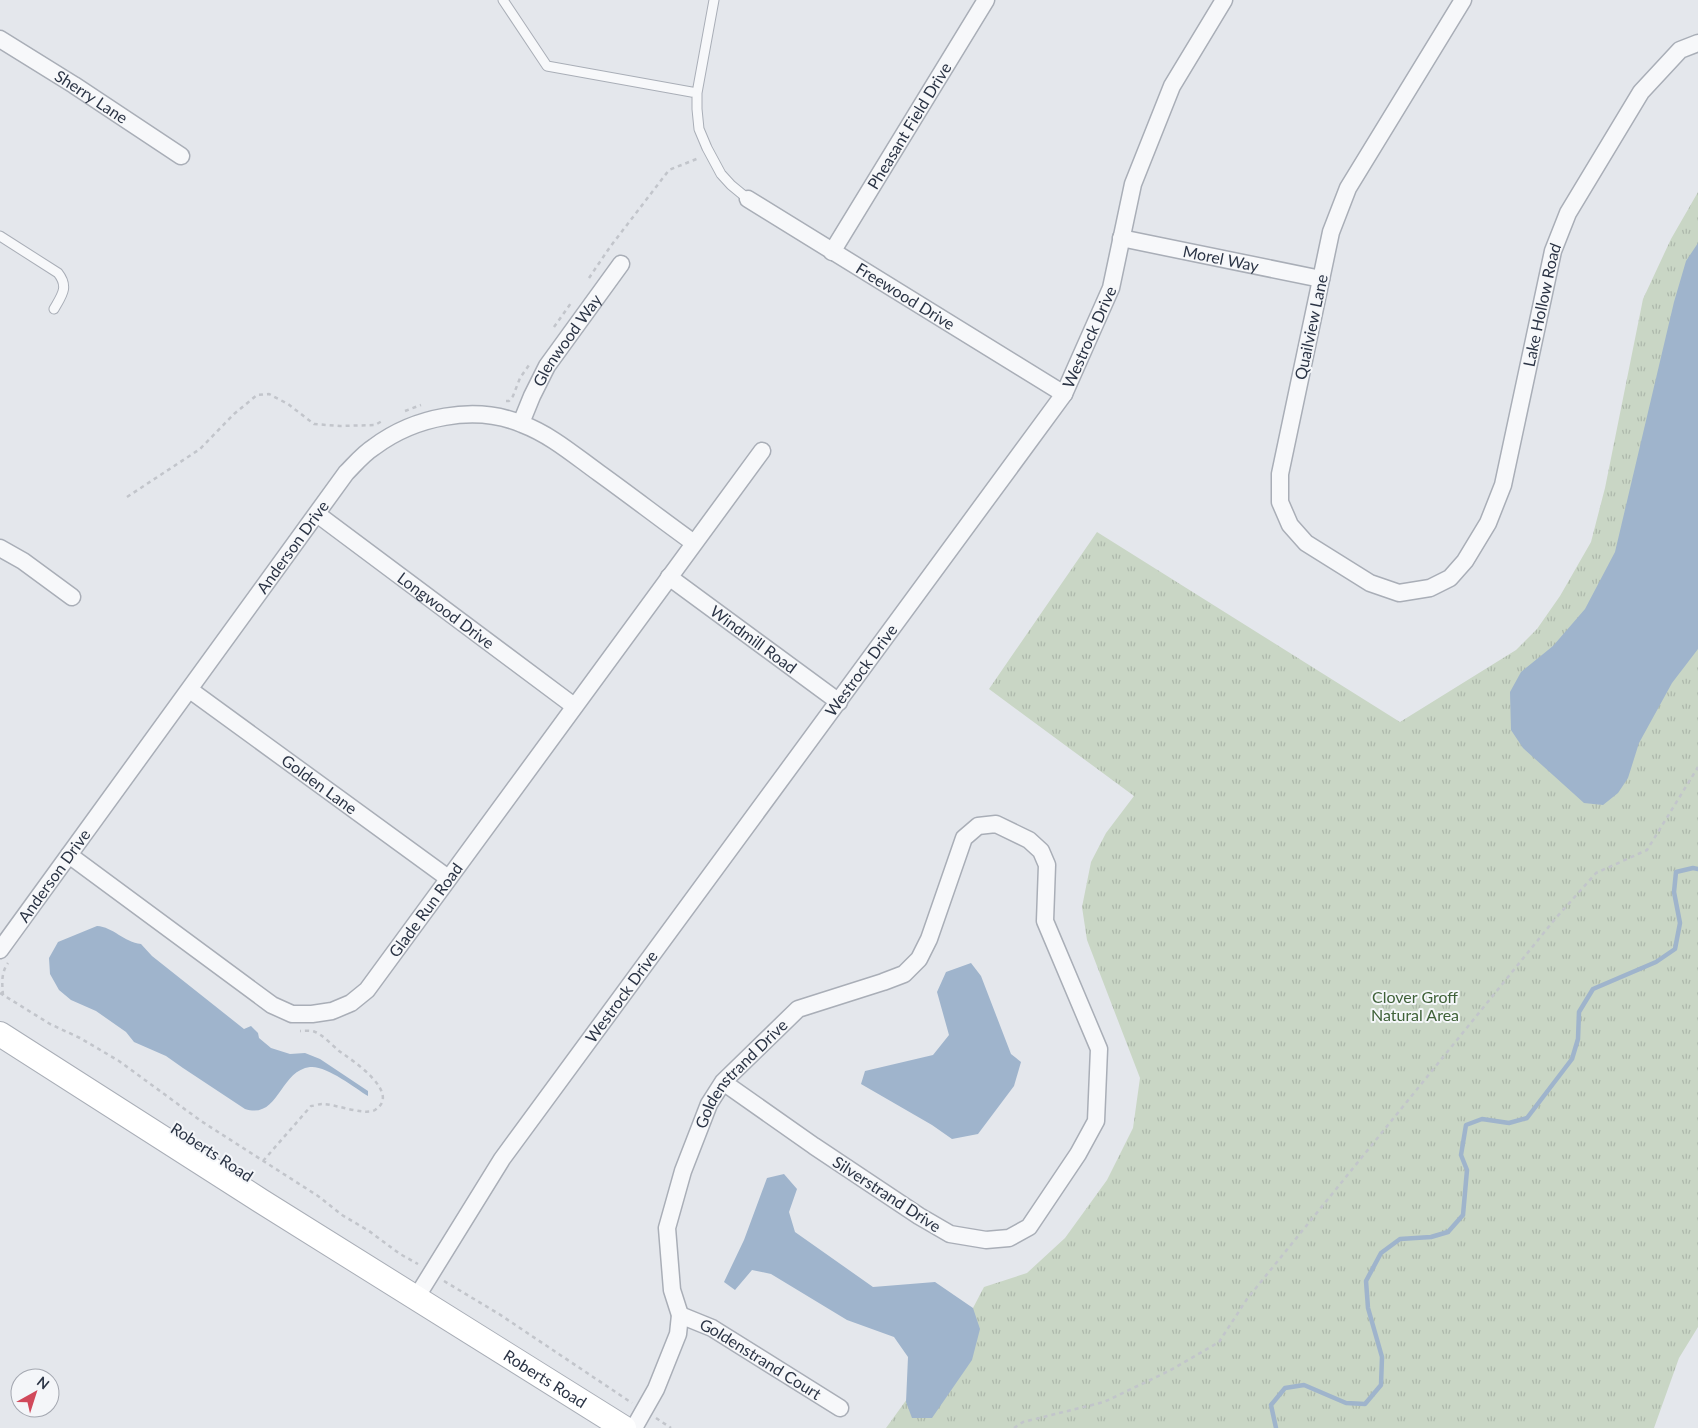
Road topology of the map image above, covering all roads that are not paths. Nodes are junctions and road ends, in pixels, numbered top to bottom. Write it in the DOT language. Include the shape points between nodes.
graph roads {
  1 [pos="503,0"];
  2 [pos="714,0"];
  3 [pos="986,0"];
  4 [pos="1224,0"];
  5 [pos="1463,0"];
  6 [pos="0,39"];
  7 [pos="1698,43"];
  8 [pos="697,93"];
  9 [pos="181,156"];
  10 [pos="748,199"];
  11 [pos="0,236"];
  12 [pos="1122,238"];
  13 [pos="832,252"];
  14 [pos="621,264"];
  15 [pos="1321,279"];
  16 [pos="54,309"];
  17 [pos="1064,394"];
  18 [pos="520,423"];
  19 [pos="762,452"];
  20 [pos="317,514"];
  21 [pos="694,543"];
  22 [pos="0,548"];
  23 [pos="669,577"];
  24 [pos="1430,588"];
  25 [pos="72,597"];
  26 [pos="190,690"];
  27 [pos="839,702"];
  28 [pos="574,706"];
  29 [pos="996,824"];
  30 [pos="68,855"];
  31 [pos="448,878"];
  32 [pos="5,955"];
  33 [pos="1,1001"];
  34 [pos="0,1034"];
  35 [pos="723,1082"];
  36 [pos="416,1298"];
  37 [pos="680,1315"];
  38 [pos="840,1408"];
  39 [pos="624,1428"];
  40 [pos="634,1428"];
  1 -- 8 [label="lane" via="547,66"];
  2 -- 8 [label="lane"];
  3 -- 13 [label="street, Pheasant Field Drive"];
  4 -- 12 [label="street, Westrock Drive" via="1172,86 1133,184"];
  5 -- 15 [label="street, Quailview Lane" via="1348,188 1331,232"];
  6 -- 9 [label="street, Sherry Lane"];
  7 -- 24 [label="street, Lake Hollow Road" via="1680,50 1641,92 1568,213 1552,251 1503,485 1488,523 1465,561 1450,578"];
  8 -- 10 [label="lane" via="699,129 710,153 730,185"];
  10 -- 13 [label="street, Freewood Drive"];
  11 -- 16 [label="lane" via="64,280 64,291"];
  12 -- 15 [label="street, Morel Way"];
  12 -- 17 [label="street, Westrock Drive" via="1111,288"];
  13 -- 17 [label="street, Freewood Drive"];
  14 -- 18 [label="street, Glenwood Way" via="547,366"];
  15 -- 24 [label="street, Quailview Lane" via="1280,474 1280,502 1290,525 1306,544 1370,583 1399,593"];
  17 -- 27 [label="street, Westrock Drive"];
  18 -- 20 [label="street, Anderson Drive" via="486,416 452,416 404,429 359,459"];
  18 -- 21 [label="street, Anderson Drive" via="555,441"];
  19 -- 21 [label="street, Glade Run Road"];
  20 -- 26 [label="street, Anderson Drive"];
  20 -- 28 [label="street, Longwood Drive"];
  21 -- 23 [label="street, Glade Run Road"];
  22 -- 25 [label="street" via="24,561"];
  23 -- 27 [label="street, Windmill Road"];
  23 -- 28 [label="street, Glade Run Road"];
  26 -- 30 [label="street, Anderson Drive"];
  26 -- 31 [label="street, Golden Lane"];
  27 -- 36 [label="street, Westrock Drive" via="502,1159"];
  28 -- 31 [label="street, Glade Run Road"];
  29 -- 35 [label="street, Goldenstrand Drive" via="978,826 964,838 929,939 919,959 904,974 798,1008"];
  29 -- 35 [label="street, Silverstrand Drive" via="1029,840 1041,851 1048,865 1045,921 1099,1049 1096,1121 1029,1228 1008,1238 986,1240 950,1234 814,1146"];
  30 -- 31 [label="street, Glade Run Road" via="272,1005 292,1014 332,1011 352,1003 367,990"];
  30 -- 32 [label="street, Anderson Drive"];
  33 -- 36 [label="main road, Roberts Road" via="262,1184"];
  34 -- 36 [label="main road, Roberts Road"];
  35 -- 37 [label="street, Goldenstrand Drive" via="709,1104 683,1171 667,1228 672,1290"];
  36 -- 39 [label="main road, Roberts Road"];
  37 -- 38 [label="street, Goldenstrand Court" via="712,1328"];
  37 -- 40 [label="street, Goldenstrand Drive" via="678,1334 656,1389"];
}
